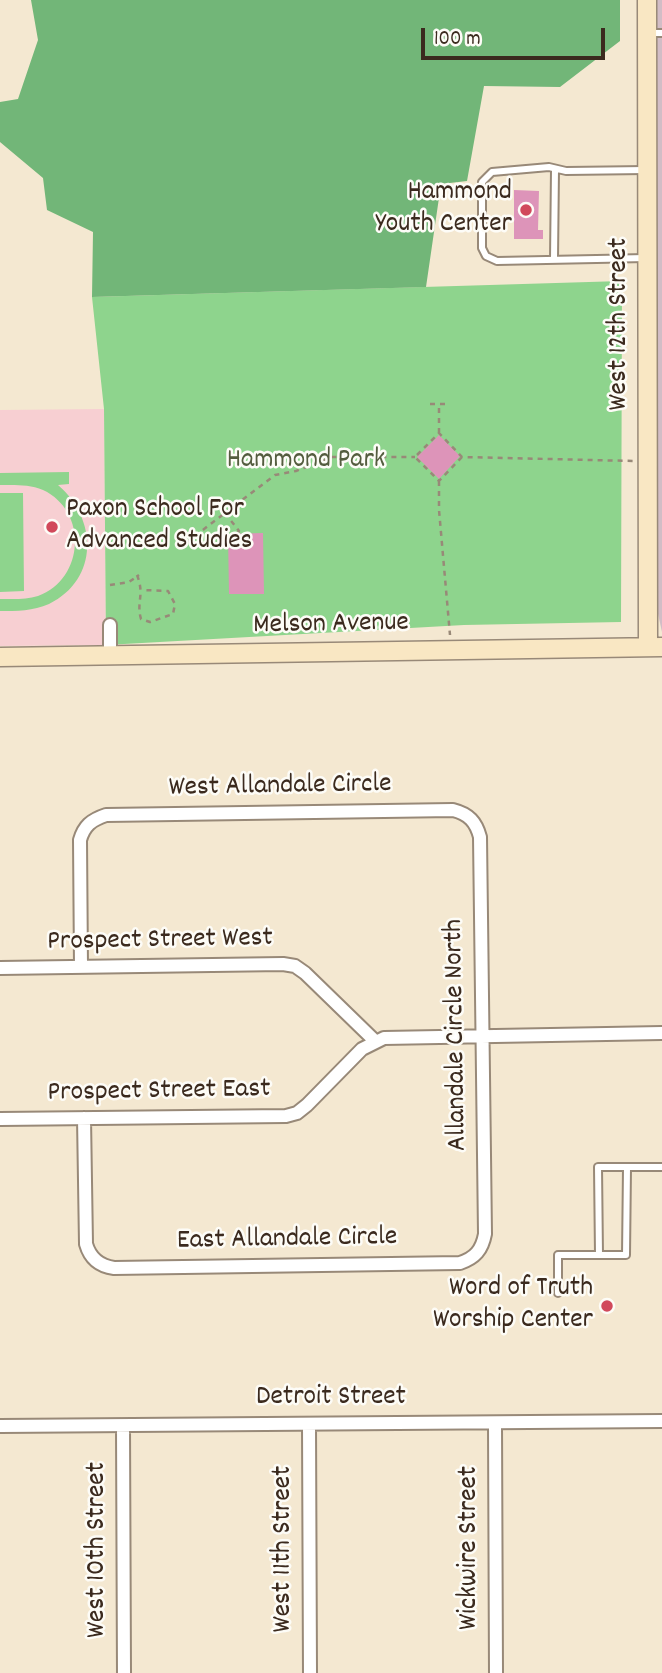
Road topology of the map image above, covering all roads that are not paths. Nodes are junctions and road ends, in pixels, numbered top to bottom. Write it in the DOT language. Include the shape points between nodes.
graph roads {
  1 [pos="648,0"];
  2 [pos="655,33"];
  3 [pos="555,169"];
  4 [pos="648,170"];
  5 [pos="648,258"];
  6 [pos="554,259"];
  7 [pos="110,625"];
  8 [pos="655,647"];
  9 [pos="110,656"];
  10 [pos="0,657"];
  11 [pos="471,818"];
  12 [pos="81,967"];
  13 [pos="0,968"];
  14 [pos="662,1033"];
  15 [pos="483,1036"];
  16 [pos="374,1041"];
  17 [pos="84,1118"];
  18 [pos="0,1119"];
  19 [pos="662,1167"];
  20 [pos="627,1168"];
  21 [pos="478,1252"];
  22 [pos="599,1255"];
  23 [pos="558,1293"];
  24 [pos="662,1421"];
  25 [pos="495,1423"];
  26 [pos="309,1424"];
  27 [pos="0,1426"];
  28 [pos="122,1426"];
  29 [pos="124,1673"];
  30 [pos="310,1673"];
  31 [pos="496,1673"];
  1 -- 2 [label="street, West 12th Street"];
  2 -- 4 [label="street, West 12th Street"];
  3 -- 4 [label="lane"];
  3 -- 6 [label="lane"];
  3 -- 6 [label="lane" via="504,169 492,172 482,182 482,248 486,256 497,261"];
  4 -- 5 [label="street, West 12th Street"];
  5 -- 6 [label="lane"];
  5 -- 8 [label="street, West 12th Street"];
  7 -- 9 [label="street"];
  8 -- 9 [label="street, Melson Avenue"];
  9 -- 10 [label="street, Melson Avenue"];
  11 -- 12 [label="street, West Allandale Circle" via="462,812 440,810 106,816 89,823 80,840"];
  11 -- 15 [label="street, Allandale Circle North" via="480,837"];
  12 -- 13 [label="street, Prospect Street West"];
  12 -- 16 [label="street, Prospect Street West" via="295,966"];
  14 -- 15 [label="street"];
  15 -- 16 [label="street"];
  15 -- 21 [label="street, Allandale Circle North" via="485,1234"];
  16 -- 17 [label="street, Prospect Street East" via="307,1105 286,1116"];
  17 -- 18 [label="street, Prospect Street East"];
  17 -- 21 [label="street, East Allandale Circle" via="86,1244 89,1254 103,1267 460,1263"];
  19 -- 20 [label="lane"];
  20 -- 22 [label="lane" via="626,1255"];
  20 -- 22 [label="lane" via="598,1167"];
  22 -- 23 [label="lane" via="558,1255"];
  24 -- 25 [label="street, Detroit Street"];
  25 -- 26 [label="street, Detroit Street"];
  25 -- 31 [label="street, Wickwire Street"];
  26 -- 28 [label="street, Detroit Street"];
  26 -- 30 [label="street, West 11th Street"];
  27 -- 28 [label="street, Detroit Street"];
  28 -- 29 [label="street, West 10th Street"];
}
